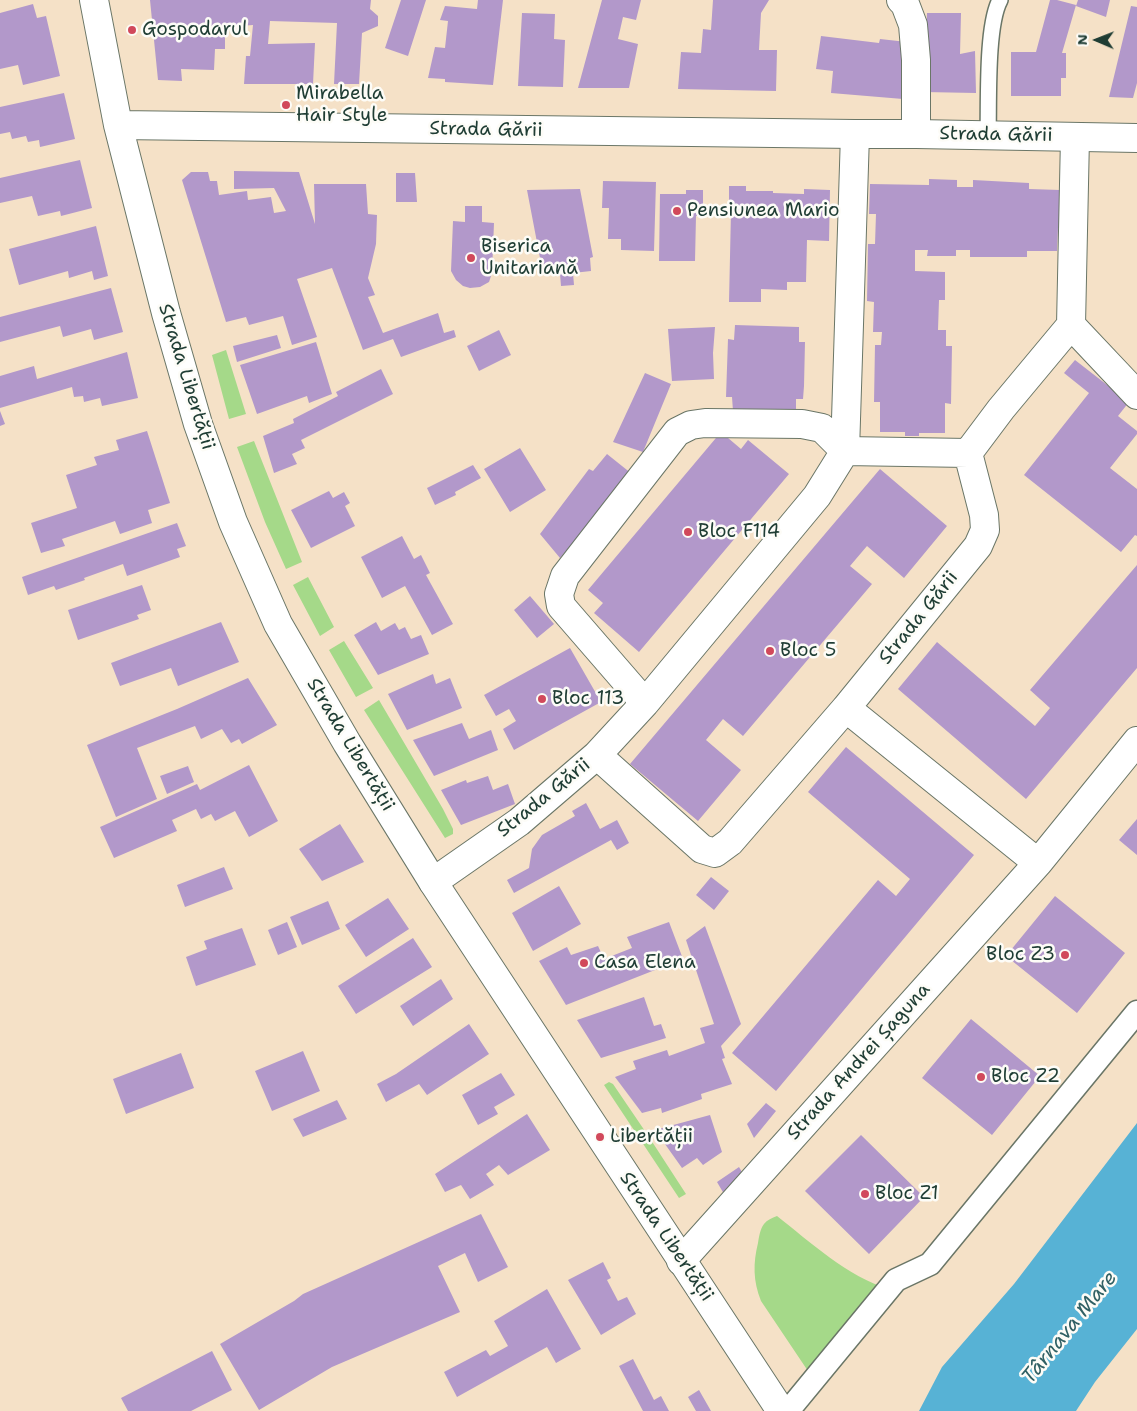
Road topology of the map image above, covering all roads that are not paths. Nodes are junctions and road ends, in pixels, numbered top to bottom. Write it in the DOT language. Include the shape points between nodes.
graph roads {
  1 [pos="94,0"];
  2 [pos="901,0"];
  3 [pos="1000,0"];
  4 [pos="118,125"];
  5 [pos="855,134"];
  6 [pos="916,134"];
  7 [pos="988,135"];
  8 [pos="1075,137"];
  9 [pos="1137,138"];
  10 [pos="1071,325"];
  11 [pos="1137,395"];
  12 [pos="845,451"];
  13 [pos="968,454"];
  14 [pos="644,703"];
  15 [pos="846,708"];
  16 [pos="1137,741"];
  17 [pos="597,755"];
  18 [pos="1038,863"];
  19 [pos="433,882"];
  20 [pos="1137,1012"];
  21 [pos="681,1260"];
  22 [pos="781,1411"];
  23 [pos="788,1411"];
  1 -- 4 [label="street, Strada Libertății"];
  2 -- 6 [label="street" via="913,25"];
  3 -- 7 [label="lane" via="991,40"];
  4 -- 5 [label="street, Strada Gării"];
  4 -- 19 [label="street, Strada Libertății" via="166,313 193,406 233,522 278,624 346,743"];
  5 -- 6 [label="street, Strada Gării"];
  5 -- 12 [label="street"];
  6 -- 7 [label="street, Strada Gării"];
  7 -- 8 [label="street, Strada Gării"];
  8 -- 9 [label="street, Strada Gării"];
  8 -- 10 [label="street"];
  10 -- 11 [label="street"];
  10 -- 13 [label="street"];
  12 -- 13 [label="street"];
  12 -- 14 [label="street, Strada Gării" via="817,496"];
  12 -- 14 [label="street" via="822,428 802,424 705,422 677,432 565,576 560,594 561,606"];
  13 -- 15 [label="street, Strada Gării" via="984,515 985,530 978,546"];
  14 -- 17 [label="street, Strada Gării"];
  15 -- 17 [label="street, Strada Gării" via="730,842 715,853 702,848"];
  15 -- 18 [label="street"];
  16 -- 18 [label="street, Strada Andrei Șaguna"];
  17 -- 19 [label="street, Strada Gării" via="519,822"];
  18 -- 21 [label="street, Strada Andrei Șaguna"];
  19 -- 21 [label="street, Strada Libertății"];
  20 -- 23 [label="street" via="930,1264 896,1280"];
  21 -- 22 [label="street, Strada Libertății"];
}
